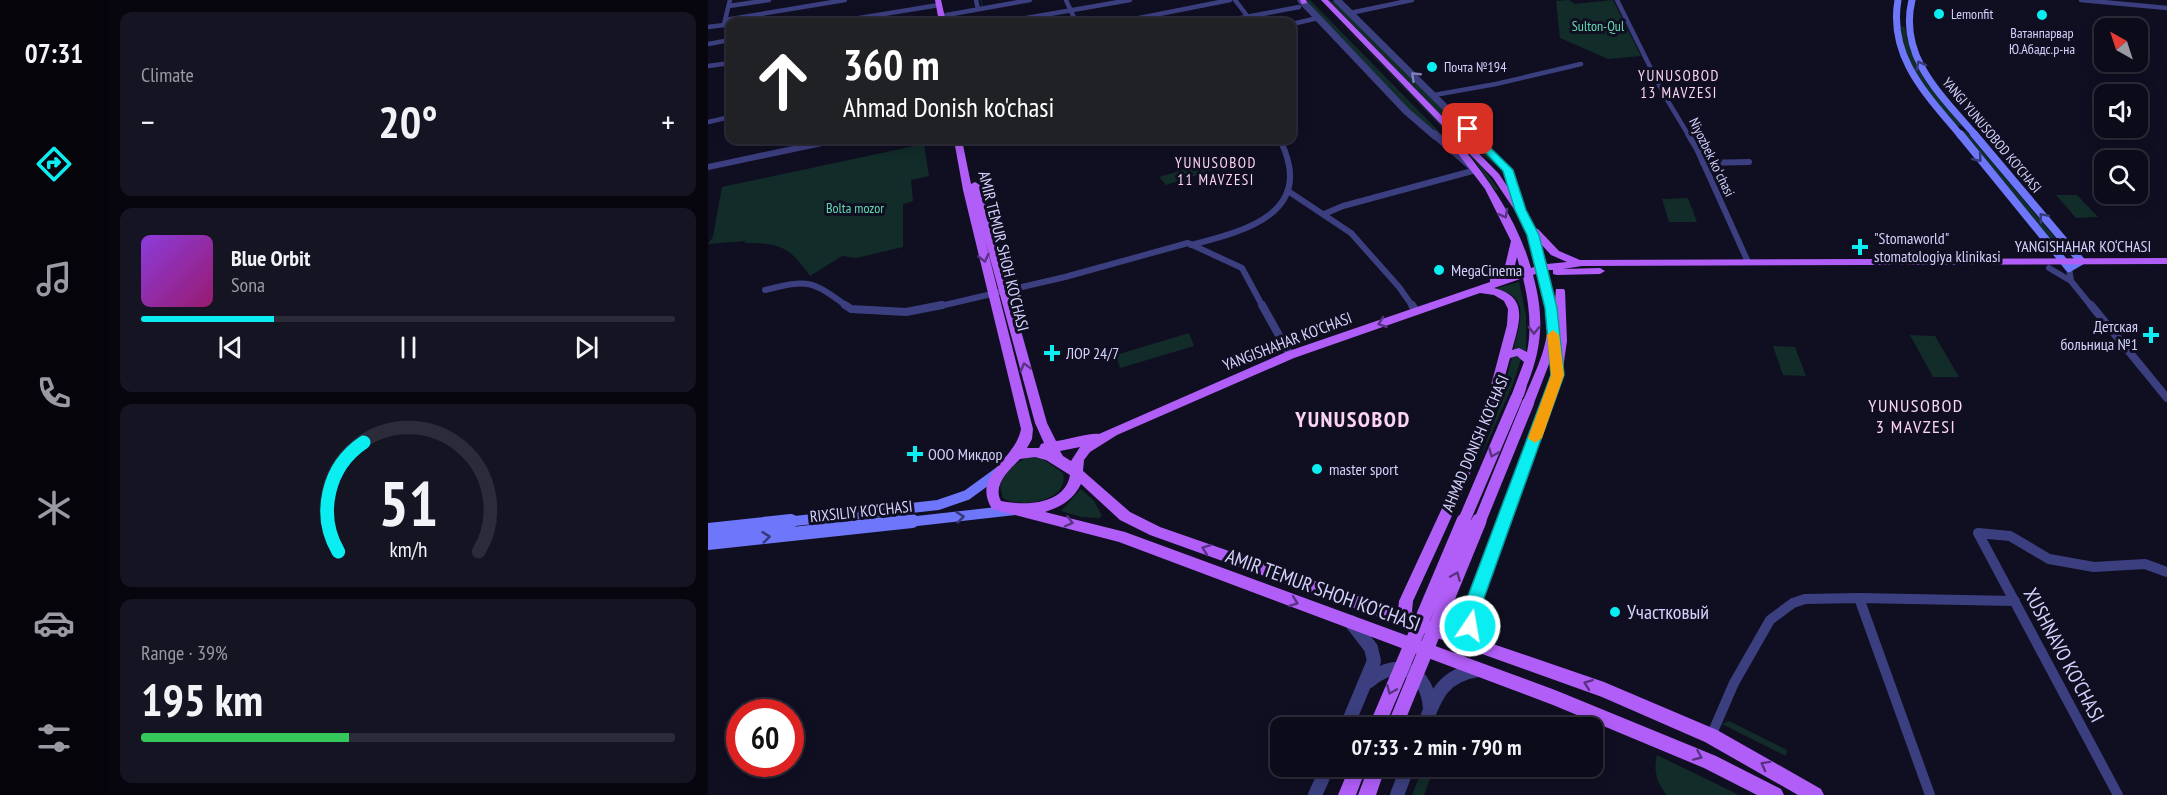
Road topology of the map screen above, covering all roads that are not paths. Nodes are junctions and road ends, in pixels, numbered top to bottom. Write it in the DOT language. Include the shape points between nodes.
graph roads {
  1 [pos="730,0"];
  2 [pos="769,0"];
  3 [pos="845,0"];
  4 [pos="976,0"];
  5 [pos="1030,0"];
  6 [pos="1066,0"];
  7 [pos="1130,0"];
  8 [pos="1230,0"];
  9 [pos="1235,0"];
  10 [pos="1314,0"];
  11 [pos="1324,0"];
  12 [pos="1412,0"];
  13 [pos="1617,0"];
  14 [pos="1898,0"];
  15 [pos="1912,0"];
  16 [pos="2081,0"];
  17 [pos="1337,1"];
  18 [pos="935,3"];
  19 [pos="1302,3"];
  20 [pos="729,6"];
  21 [pos="2167,8"];
  22 [pos="978,9"];
  23 [pos="1070,11"];
  24 [pos="1350,13"];
  25 [pos="1248,17"];
  26 [pos="737,18"];
  27 [pos="856,18"];
  28 [pos="942,18"];
  29 [pos="946,18"];
  30 [pos="1028,18"];
  31 [pos="1074,18"];
  32 [pos="1139,18"];
  33 [pos="1242,18"];
  34 [pos="1318,18"];
  35 [pos="725,20"];
  36 [pos="1296,23"];
  37 [pos="1896,24"];
  38 [pos="1909,25"];
  39 [pos="708,27"];
  40 [pos="726,41"];
  41 [pos="708,44"];
  42 [pos="726,64"];
  43 [pos="1581,64"];
  44 [pos="708,66"];
  45 [pos="1434,95"];
  46 [pos="726,118"];
  47 [pos="708,122"];
  48 [pos="1965,125"];
  49 [pos="1952,126"];
  50 [pos="817,144"];
  51 [pos="959,144"];
  52 [pos="967,144"];
  53 [pos="1282,144"];
  54 [pos="1749,162"];
  55 [pos="1703,163"];
  56 [pos="708,167"];
  57 [pos="1476,170"];
  58 [pos="1508,184"];
  59 [pos="1288,191"];
  60 [pos="1490,191"];
  61 [pos="1324,214"];
  62 [pos="1528,224"];
  63 [pos="1515,238"];
  64 [pos="1191,245"];
  65 [pos="2081,261"];
  66 [pos="2167,261"];
  67 [pos="1582,263"];
  68 [pos="1944,265"];
  69 [pos="2066,265"];
  70 [pos="1749,266"];
  71 [pos="2049,268"];
  72 [pos="2167,268"];
  73 [pos="1542,270"];
  74 [pos="1592,271"];
  75 [pos="1526,273"];
  76 [pos="2071,280"];
  77 [pos="765,290"];
  78 [pos="1477,290"];
  79 [pos="998,291"];
  80 [pos="1560,291"];
  81 [pos="1416,311"];
  82 [pos="1552,331"];
  83 [pos="1290,355"];
  84 [pos="1504,356"];
  85 [pos="1530,361"];
  86 [pos="1557,375"];
  87 [pos="2167,399"];
  88 [pos="1522,401"];
  89 [pos="1113,432"];
  90 [pos="1051,446"];
  91 [pos="1020,454"];
  92 [pos="1058,459"];
  93 [pos="1002,469"];
  94 [pos="1077,475"];
  95 [pos="1017,510"];
  96 [pos="856,515"];
  97 [pos="850,528"];
  98 [pos="708,530"];
  99 [pos="708,543"];
  100 [pos="2167,572"];
  101 [pos="1282,576"];
  102 [pos="1271,593"];
  103 [pos="1859,598"];
  104 [pos="2015,601"];
  105 [pos="1351,622"];
  106 [pos="1410,622"];
  107 [pos="1496,653"];
  108 [pos="1478,670"];
  109 [pos="1364,688"];
  110 [pos="1430,709"];
  111 [pos="1351,717"];
  112 [pos="1381,717"];
  113 [pos="1398,717"];
  114 [pos="1427,717"];
  115 [pos="1711,736"];
  116 [pos="1323,777"];
  117 [pos="1354,777"];
  118 [pos="1374,777"];
  119 [pos="1404,777"];
  120 [pos="1315,795"];
  121 [pos="1347,795"];
  122 [pos="1367,795"];
  123 [pos="1397,795"];
  124 [pos="1775,795"];
  125 [pos="1815,795"];
  126 [pos="1930,795"];
  127 [pos="2118,795"];
  1 -- 20 [label="street"];
  2 -- 20 [label="street"];
  3 -- 26 [label="street"];
  4 -- 22 [label="street"];
  5 -- 22 [label="street"];
  6 -- 23 [label="street"];
  7 -- 23 [label="street"];
  8 -- 32 [label="street"];
  9 -- 25 [label="street"];
  10 -- 57 [label="main road, AHMAD DONISH KO'CHASI"];
  11 -- 58 [label="main road, AHMAD DONISH KO'CHASI"];
  12 -- 24 [label="street"];
  13 -- 55 [label="street, Niyozbek koʻchasi"];
  14 -- 37 [label="main road, YANGI YUNUSOBOD KO'CHASI"];
  15 -- 38 [label="main road, YANGI YUNUSOBOD KO'CHASI"];
  16 -- 21 [label="street"];
  17 -- 24 [label="street, AHMAD DONISH KO'CHASI"];
  18 -- 27 [label="street"];
  18 -- 28 [label="main road"];
  19 -- 25 [label="street"];
  19 -- 34 [label="street, AHMAD DONISH KO'CHASI"];
  20 -- 35 [label="street"];
  22 -- 29 [label="street"];
  23 -- 30 [label="street"];
  23 -- 31 [label="street"];
  45 -- 24 [label="street, AHMAD DONISH KO'CHASI, one-way"];
  25 -- 33 [label="street"];
  34 -- 36 [label="street"];
  34 -- 57 [label="street, AHMAD DONISH KO'CHASI" via="1406,111"];
  35 -- 39 [label="street" via="724,25"];
  37 -- 38 [label="main road"];
  37 -- 49 [label="main road, YANGI YUNUSOBOD KO'CHASI" via="1900,50 1909,70"];
  48 -- 38 [label="main road, YANGI YUNUSOBOD KO'CHASI, one-way" via="1922,70"];
  40 -- 41 [label="street"];
  42 -- 44 [label="street"];
  43 -- 45 [label="street"];
  45 -- 58 [label="street, AHMAD DONISH KO'CHASI" via="1508,170"];
  46 -- 47 [label="street"];
  48 -- 49 [label="main road" via="1961,129"];
  65 -- 48 [label="main road, YANGI YUNUSOBOD KO'CHASI, one-way"];
  49 -- 69 [label="main road, YANGI YUNUSOBOD KO'CHASI, one-way"];
  50 -- 56 [label="street"];
  51 -- 79 [label="main road, AMIR TEMUR SHOH KO'CHASI, one-way"];
  52 -- 79 [label="main road, AMIR TEMUR SHOH KO'CHASI"];
  53 -- 59 [label="street" via="1290,159"];
  54 -- 55 [label="street"];
  55 -- 70 [label="street, Niyozbek koʻchasi"];
  57 -- 60 [label="main road, AHMAD DONISH KO'CHASI"];
  57 -- 61 [label="street"];
  58 -- 60 [label="main road" via="1500,193"];
  58 -- 62 [label="main road, AHMAD DONISH KO'CHASI"];
  59 -- 61 [label="street"];
  59 -- 64 [label="street" via="1259,224"];
  60 -- 63 [label="main road, AHMAD DONISH KO'CHASI, one-way"];
  61 -- 81 [label="street" via="1362,244"];
  62 -- 67 [label="main road" via="1555,253"];
  62 -- 73 [label="main road, AHMAD DONISH KO'CHASI"];
  63 -- 75 [label="main road, AHMAD DONISH KO'CHASI"];
  63 -- 78 [label="main road" via="1508,269"];
  64 -- 79 [label="street"];
  64 -- 83 [label="street" via="1242,268"];
  65 -- 66 [label="main road, YANGISHAHAR KO‘CHASI"];
  65 -- 69 [label="main road, YANGISHAHAR KO‘CHASI"];
  67 -- 70 [label="main road, YANGISHAHAR KO‘CHASI"];
  67 -- 73 [label="main road, YANGISHAHAR KO‘CHASI"];
  68 -- 69 [label="main road, YANGISHAHAR KO‘CHASI"];
  68 -- 70 [label="main road, YANGISHAHAR KO‘CHASI"];
  68 -- 71 [label="main road, YANGISHAHAR KO‘CHASI"];
  69 -- 71 [label="main road, YANGISHAHAR KO‘CHASI"];
  69 -- 72 [label="main road, YANGISHAHAR KO‘CHASI"];
  69 -- 76 [label="street"];
  70 -- 74 [label="main road, YANGISHAHAR KO‘CHASI"];
  71 -- 76 [label="street"];
  73 -- 74 [label="main road"];
  73 -- 75 [label="main road"];
  73 -- 82 [label="main road, AHMAD DONISH KO'CHASI"];
  74 -- 80 [label="main road" via="1567,279"];
  75 -- 78 [label="main road"];
  75 -- 85 [label="main road, AHMAD DONISH KO'CHASI, one-way" via="1535,327"];
  76 -- 87 [label="street"];
  77 -- 79 [label="street" via="798,282 820,287 851,309 888,312 929,308"];
  78 -- 81 [label="main road, YANGISHAHAR KO'CHASI"];
  78 -- 84 [label="main road" via="1499,293 1513,303 1515,315"];
  90 -- 79 [label="main road, AMIR TEMUR SHOH KO'CHASI, one-way"];
  79 -- 93 [label="main road, AMIR TEMUR SHOH KO'CHASI" via="1027,429 1023,445"];
  80 -- 82 [label="main road"];
  80 -- 86 [label="main road"];
  81 -- 83 [label="main road, YANGISHAHAR KO'CHASI, one-way"];
  82 -- 86 [label="main road"];
  82 -- 88 [label="main road, AHMAD DONISH KO'CHASI" via="1549,349"];
  83 -- 89 [label="main road, YANGISHAHAR KO'CHASI"];
  84 -- 85 [label="main road" via="1519,352"];
  84 -- 106 [label="main road" via="1475,450 1406,600"];
  85 -- 88 [label="main road, AHMAD DONISH KO'CHASI"];
  86 -- 107 [label="main road" via="1470,616 1473,633"];
  88 -- 112 [label="main road, AHMAD DONISH KO'CHASI, one-way, bridge"];
  113 -- 88 [label="main road, AHMAD DONISH KO'CHASI, one-way, bridge"];
  89 -- 90 [label="main road, YANGISHAHAR KO'CHASI" via="1070,445"];
  89 -- 94 [label="main road, YANGISHAHAR KO'CHASI" via="1081,453 1076,462"];
  90 -- 91 [label="main road"];
  90 -- 92 [label="main road, AMIR TEMUR SHOH KO'CHASI"];
  91 -- 92 [label="main road, AMIR TEMUR SHOH KO'CHASI" via="1042,452"];
  91 -- 93 [label="main road"];
  92 -- 94 [label="main road, AMIR TEMUR SHOH KO'CHASI"];
  93 -- 95 [label="main road, AMIR TEMUR SHOH KO'CHASI" via="993,483 992,498 1000,507"];
  93 -- 96 [label="main road, RIXSILIY KO'CHASI" via="972,492 949,503"];
  94 -- 95 [label="main road" via="1059,500 1037,509"];
  101 -- 94 [label="main road, AMIR TEMUR SHOH KO'CHASI, one-way" via="1139,523"];
  97 -- 95 [label="main road, RIXSILIY KO'CHASI, one-way"];
  95 -- 102 [label="main road, AMIR TEMUR SHOH KO'CHASI, one-way" via="1112,533"];
  96 -- 97 [label="main road" via="857,521"];
  96 -- 98 [label="main road, RIXSILIY KO'CHASI"];
  99 -- 97 [label="main road, RIXSILIY KO'CHASI, one-way"];
  100 -- 104 [label="street, XUSHNAVO KO'CHASI" via="2145,564 2094,567 2049,559 2007,534 1978,533"];
  101 -- 102 [label="main road" via="1270,581"];
  101 -- 106 [label="main road, AMIR TEMUR SHOH KO'CHASI"];
  102 -- 105 [label="main road, AMIR TEMUR SHOH KO'CHASI, one-way"];
  103 -- 104 [label="street"];
  103 -- 115 [label="street" via="1804,599 1770,620 1734,683"];
  103 -- 126 [label="street"];
  104 -- 127 [label="street, XUSHNAVO KO'CHASI"];
  105 -- 108 [label="main road, AMIR TEMUR SHOH KO'CHASI"];
  105 -- 109 [label="street" via="1374,657"];
  106 -- 107 [label="main road, AMIR TEMUR SHOH KO'CHASI"];
  115 -- 107 [label="main road, AMIR TEMUR SHOH KO'CHASI, one-way" via="1605,690"];
  108 -- 110 [label="street" via="1446,681"];
  108 -- 124 [label="main road, AMIR TEMUR SHOH KO'CHASI, one-way" via="1664,742"];
  109 -- 110 [label="street" via="1382,672 1409,669 1426,686"];
  109 -- 111 [label="street"];
  110 -- 114 [label="street"];
  125 -- 115 [label="main road, AMIR TEMUR SHOH KO'CHASI, one-way"];
  116 -- 120 [label="street"];
  117 -- 121 [label="main road"];
  118 -- 122 [label="main road"];
  119 -- 123 [label="street"];
}
